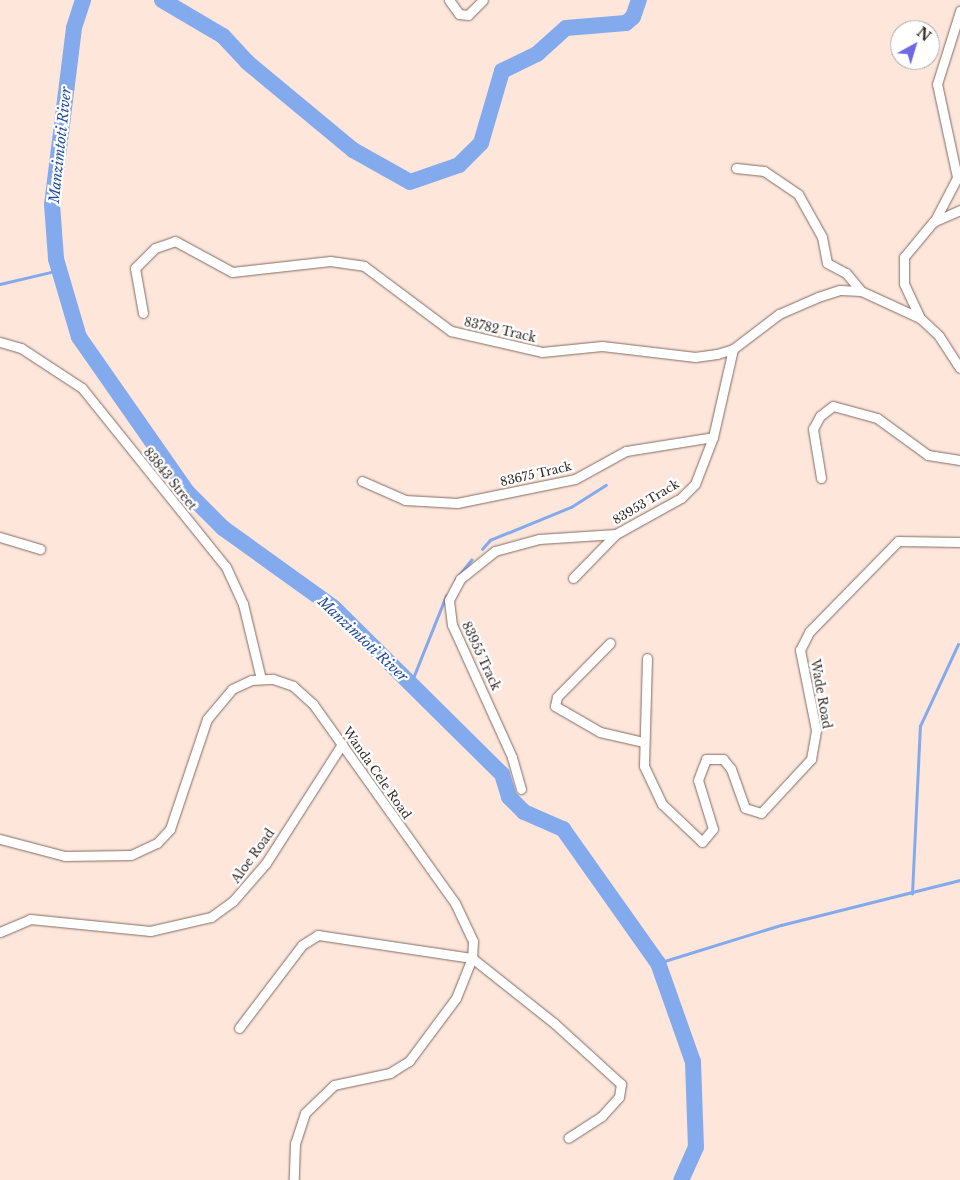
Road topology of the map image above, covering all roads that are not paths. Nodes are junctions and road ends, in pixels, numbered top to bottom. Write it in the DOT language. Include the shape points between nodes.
graph roads {
  1 [pos="449,0"];
  2 [pos="483,0"];
  3 [pos="960,12"];
  4 [pos="736,168"];
  5 [pos="958,175"];
  6 [pos="960,210"];
  7 [pos="934,222"];
  8 [pos="861,292"];
  9 [pos="142,313"];
  10 [pos="920,318"];
  11 [pos="0,342"];
  12 [pos="733,349"];
  13 [pos="960,368"];
  14 [pos="713,437"];
  15 [pos="960,460"];
  16 [pos="821,478"];
  17 [pos="362,481"];
  18 [pos="616,534"];
  19 [pos="0,537"];
  20 [pos="960,542"];
  21 [pos="40,549"];
  22 [pos="573,578"];
  23 [pos="610,644"];
  24 [pos="647,658"];
  25 [pos="261,679"];
  26 [pos="643,742"];
  27 [pos="342,744"];
  28 [pos="520,789"];
  29 [pos="0,839"];
  30 [pos="0,932"];
  31 [pos="472,958"];
  32 [pos="239,1028"];
  33 [pos="568,1138"];
  34 [pos="294,1180"];
  1 -- 2 [label="street" via="460,14 468,15"];
  3 -- 5 [label="street" via="937,84"];
  4 -- 8 [label="street" via="764,172 798,194 822,237 827,262 846,273"];
  5 -- 7 [label="street"];
  6 -- 7 [label="street"];
  7 -- 10 [label="street" via="902,262 904,283"];
  8 -- 10 [label="street, 83782 Track"];
  8 -- 12 [label="street, 83782 Track" via="830,292 778,314"];
  9 -- 12 [label="street, 83782 Track" via="135,268 155,248 175,241 232,272 330,261 364,266 451,331 535,351 602,346 695,357"];
  10 -- 13 [label="street, 83782 Track" via="939,336"];
  11 -- 25 [label="street, 83843 Street" via="21,348 82,388 226,568 243,604"];
  12 -- 14 [label="street, 83953 Track"];
  14 -- 17 [label="street, 83675 Track" via="626,451 575,479 456,503 405,500 382,494"];
  14 -- 18 [label="street, 83953 Track" via="705,464 687,493"];
  15 -- 16 [label="street" via="928,455 877,418 833,406 820,416 813,429"];
  18 -- 22 [label="street, 83953 Track"];
  18 -- 28 [label="street, 83955 Track" via="539,539 495,551 460,579 449,600 452,625 512,757"];
  19 -- 21 [label="street"];
  20 -- 26 [label="street, Wade Road" via="898,541 809,632 800,650 816,750 766,811 754,813 746,808 731,769 722,758 706,759 698,780 713,828 702,842 684,828 653,790"];
  23 -- 26 [label="street" via="557,697 555,706 600,732"];
  24 -- 26 [label="street, Wade Road"];
  25 -- 27 [label="street, Wanda Cele Road" via="283,681 301,692"];
  25 -- 29 [label="street, Wanda Cele Road" via="232,689 207,719 180,809 157,843 116,859 88,859"];
  27 -- 30 [label="street, Aloe Road" via="266,863 233,902 211,917 150,930 30,919"];
  27 -- 31 [label="street, Wanda Cele Road" via="455,903 473,941"];
  31 -- 32 [label="street" via="318,935 302,945"];
  31 -- 33 [label="street" via="554,1022 621,1084 619,1097 602,1116"];
  31 -- 34 [label="street, Wanda Cele Road" via="456,998 422,1050 398,1069 334,1085 316,1100 298,1130"];
}
